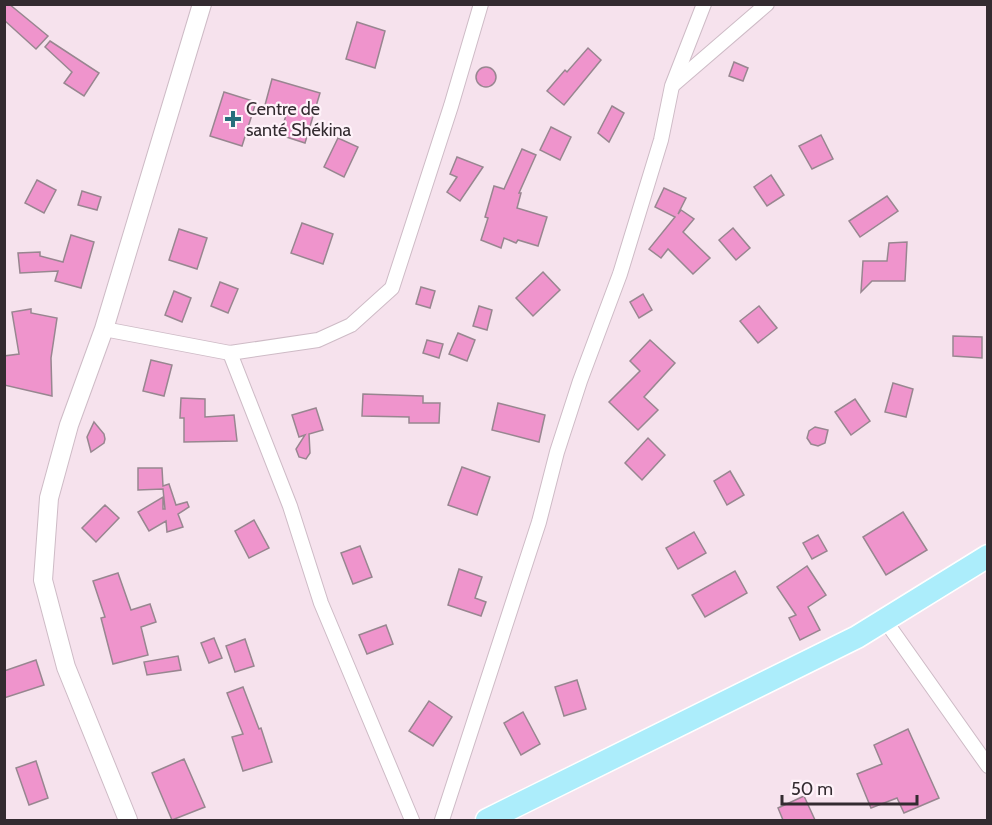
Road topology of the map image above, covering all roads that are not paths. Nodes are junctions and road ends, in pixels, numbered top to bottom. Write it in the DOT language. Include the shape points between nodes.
graph roads {
  1 [pos="202,4"];
  2 [pos="481,4"];
  3 [pos="704,4"];
  4 [pos="767,4"];
  5 [pos="672,86"];
  6 [pos="104,329"];
  7 [pos="230,353"];
  8 [pos="987,556"];
  9 [pos="884,619"];
  10 [pos="987,766"];
  11 [pos="128,820"];
  12 [pos="412,820"];
  13 [pos="442,820"];
  14 [pos="487,820"];
  1 -- 6 [label="street"];
  2 -- 7 [label="street" via="392,288 351,325 318,340"];
  3 -- 5 [label="street"];
  4 -- 5 [label="street"];
  5 -- 13 [label="street" via="661,140 620,274 580,381 539,522"];
  6 -- 7 [label="street"];
  6 -- 11 [label="street" via="69,425 49,498 43,580 66,667"];
  7 -- 12 [label="street" via="290,506 321,603"];
  8 -- 9 [label="main road"];
  9 -- 10 [label="street"];
  9 -- 14 [label="main road" via="857,637"];
}
